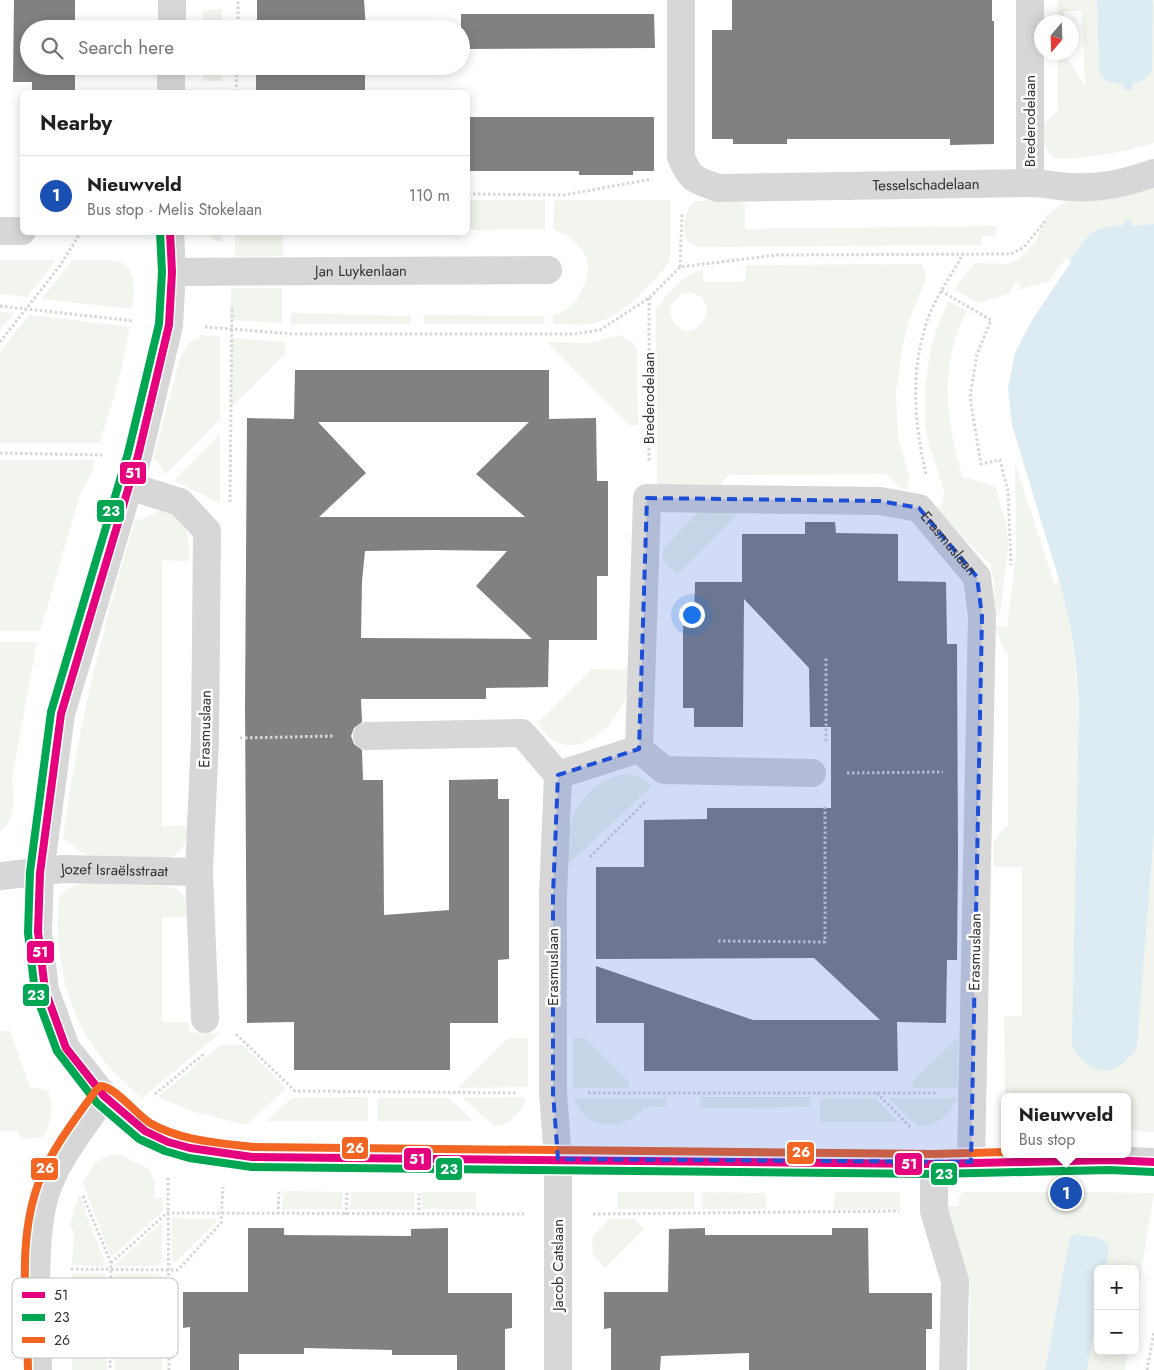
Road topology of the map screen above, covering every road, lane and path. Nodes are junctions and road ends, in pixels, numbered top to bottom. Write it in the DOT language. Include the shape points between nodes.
graph roads {
  1 [pos="172,0"];
  2 [pos="238,0"];
  3 [pos="681,0"];
  4 [pos="1030,0"];
  5 [pos="172,20"];
  6 [pos="238,20"];
  7 [pos="171,75"];
  8 [pos="237,75"];
  9 [pos="171,90"];
  10 [pos="236,90"];
  11 [pos="1154,173"];
  12 [pos="693,177"];
  13 [pos="1030,182"];
  14 [pos="470,194"];
  15 [pos="0,231"];
  16 [pos="20,231"];
  17 [pos="79,235"];
  18 [pos="170,235"];
  19 [pos="962,256"];
  20 [pos="680,267"];
  21 [pos="233,270"];
  22 [pos="548,270"];
  23 [pos="172,272"];
  24 [pos="941,291"];
  25 [pos="648,298"];
  26 [pos="0,342"];
  27 [pos="0,454"];
  28 [pos="138,456"];
  29 [pos="128,486"];
  30 [pos="647,498"];
  31 [pos="919,508"];
  32 [pos="207,531"];
  33 [pos="1010,575"];
  34 [pos="826,658"];
  35 [pos="826,728"];
  36 [pos="367,736"];
  37 [pos="205,738"];
  38 [pos="639,749"];
  39 [pos="677,770"];
  40 [pos="978,772"];
  41 [pos="812,773"];
  42 [pos="558,775"];
  43 [pos="825,813"];
  44 [pos="200,872"];
  45 [pos="40,873"];
  46 [pos="0,876"];
  47 [pos="553,895"];
  48 [pos="718,941"];
  49 [pos="206,1019"];
  50 [pos="209,1049"];
  51 [pos="553,1092"];
  52 [pos="972,1092"];
  53 [pos="104,1096"];
  54 [pos="127,1117"];
  55 [pos="168,1142"];
  56 [pos="66,1152"];
  57 [pos="224,1153"];
  58 [pos="558,1159"];
  59 [pos="971,1162"];
  60 [pos="1154,1162"];
  61 [pos="934,1164"];
  62 [pos="934,1211"];
  63 [pos="167,1213"];
  64 [pos="222,1213"];
  65 [pos="558,1214"];
  66 [pos="111,1263"];
  67 [pos="38,1269"];
  68 [pos="111,1269"];
  69 [pos="168,1270"];
  70 [pos="38,1278"];
  71 [pos="111,1278"];
  72 [pos="168,1278"];
  73 [pos="1154,1332"];
  74 [pos="558,1370"];
  75 [pos="953,1370"];
  76 [pos="1147,1370"];
  1 -- 5 [label="street"];
  2 -- 6 [label="path"];
  3 -- 12 [label="street" via="681,157"];
  4 -- 13 [label="street, Brederodelaan"];
  7 -- 9 [label="street"];
  8 -- 10 [label="path"];
  11 -- 13 [label="street, Tesselschadelaan" via="1131,181 1073,187"];
  12 -- 13 [label="street, Tesselschadelaan" via="718,188"];
  12 -- 14 [label="path" via="564,195"];
  12 -- 20 [label="path" via="682,203"];
  15 -- 16 [label="street"];
  17 -- 26 [label="path" via="59,267"];
  18 -- 23 [label="street"];
  19 -- 24 [label="path"];
  21 -- 22 [label="street, Jan Luykenlaan"];
  21 -- 23 [label="street, Jan Luykenlaan"];
  21 -- 32 [label="path" via="230,502"];
  23 -- 28 [label="street" via="169,324"];
  24 -- 31 [label="path" via="928,321 914,380 918,437 929,487"];
  24 -- 33 [label="path" via="991,320 977,354 970,397 981,464 1000,460 1008,491"];
  25 -- 30 [label="path, Brederodelaan" via="650,444"];
  27 -- 28 [label="path"];
  28 -- 29 [label="street"];
  29 -- 32 [label="street" via="180,502"];
  29 -- 45 [label="street" via="61,714"];
  30 -- 31 [label="street, Erasmuslaan" via="880,502"];
  30 -- 38 [label="street"];
  31 -- 40 [label="street, Erasmuslaan" via="977,577 982,616"];
  32 -- 37 [label="street, Erasmuslaan"];
  34 -- 35 [label="path"];
  36 -- 37 [label="path"];
  36 -- 42 [label="street" via="522,732"];
  37 -- 44 [label="street, Erasmuslaan"];
  38 -- 39 [label="street" via="664,770"];
  38 -- 42 [label="street"];
  39 -- 41 [label="street"];
  39 -- 47 [label="path"];
  40 -- 41 [label="path"];
  40 -- 52 [label="street, Erasmuslaan"];
  42 -- 47 [label="street, Erasmuslaan"];
  43 -- 48 [label="path" via="826,942"];
  44 -- 45 [label="street, Jozef Israëlsstraat" via="63,869"];
  44 -- 49 [label="street, Erasmuslaan"];
  45 -- 46 [label="street, Jozef Israëlsstraat"];
  45 -- 53 [label="street" via="38,932 45,990 66,1048"];
  47 -- 51 [label="street, Erasmuslaan"];
  49 -- 51 [label="path" via="246,1042 294,1090"];
  50 -- 54 [label="path"];
  51 -- 52 [label="path"];
  51 -- 58 [label="street, Erasmuslaan"];
  52 -- 59 [label="street, Erasmuslaan"];
  53 -- 54 [label="street"];
  53 -- 56 [label="street"];
  54 -- 55 [label="street" via="145,1131"];
  55 -- 57 [label="street"];
  55 -- 63 [label="path"];
  56 -- 66 [label="path"];
  56 -- 67 [label="street" via="45,1194 38,1237"];
  57 -- 58 [label="street" via="252,1157"];
  57 -- 64 [label="path"];
  58 -- 61 [label="street"];
  58 -- 65 [label="street, Jacob Catslaan"];
  59 -- 60 [label="street"];
  59 -- 61 [label="street"];
  61 -- 62 [label="street"];
  62 -- 65 [label="path"];
  62 -- 75 [label="street" via="955,1281"];
  63 -- 64 [label="path"];
  63 -- 66 [label="path"];
  63 -- 69 [label="path"];
  64 -- 65 [label="path"];
  64 -- 69 [label="path" via="221,1223 178,1270"];
  65 -- 74 [label="street, Jacob Catslaan"];
  66 -- 68 [label="path"];
  67 -- 68 [label="path"];
  67 -- 70 [label="street"];
  68 -- 69 [label="path"];
  68 -- 71 [label="path"];
  69 -- 72 [label="path"];
  73 -- 76 [label="path"];
}
